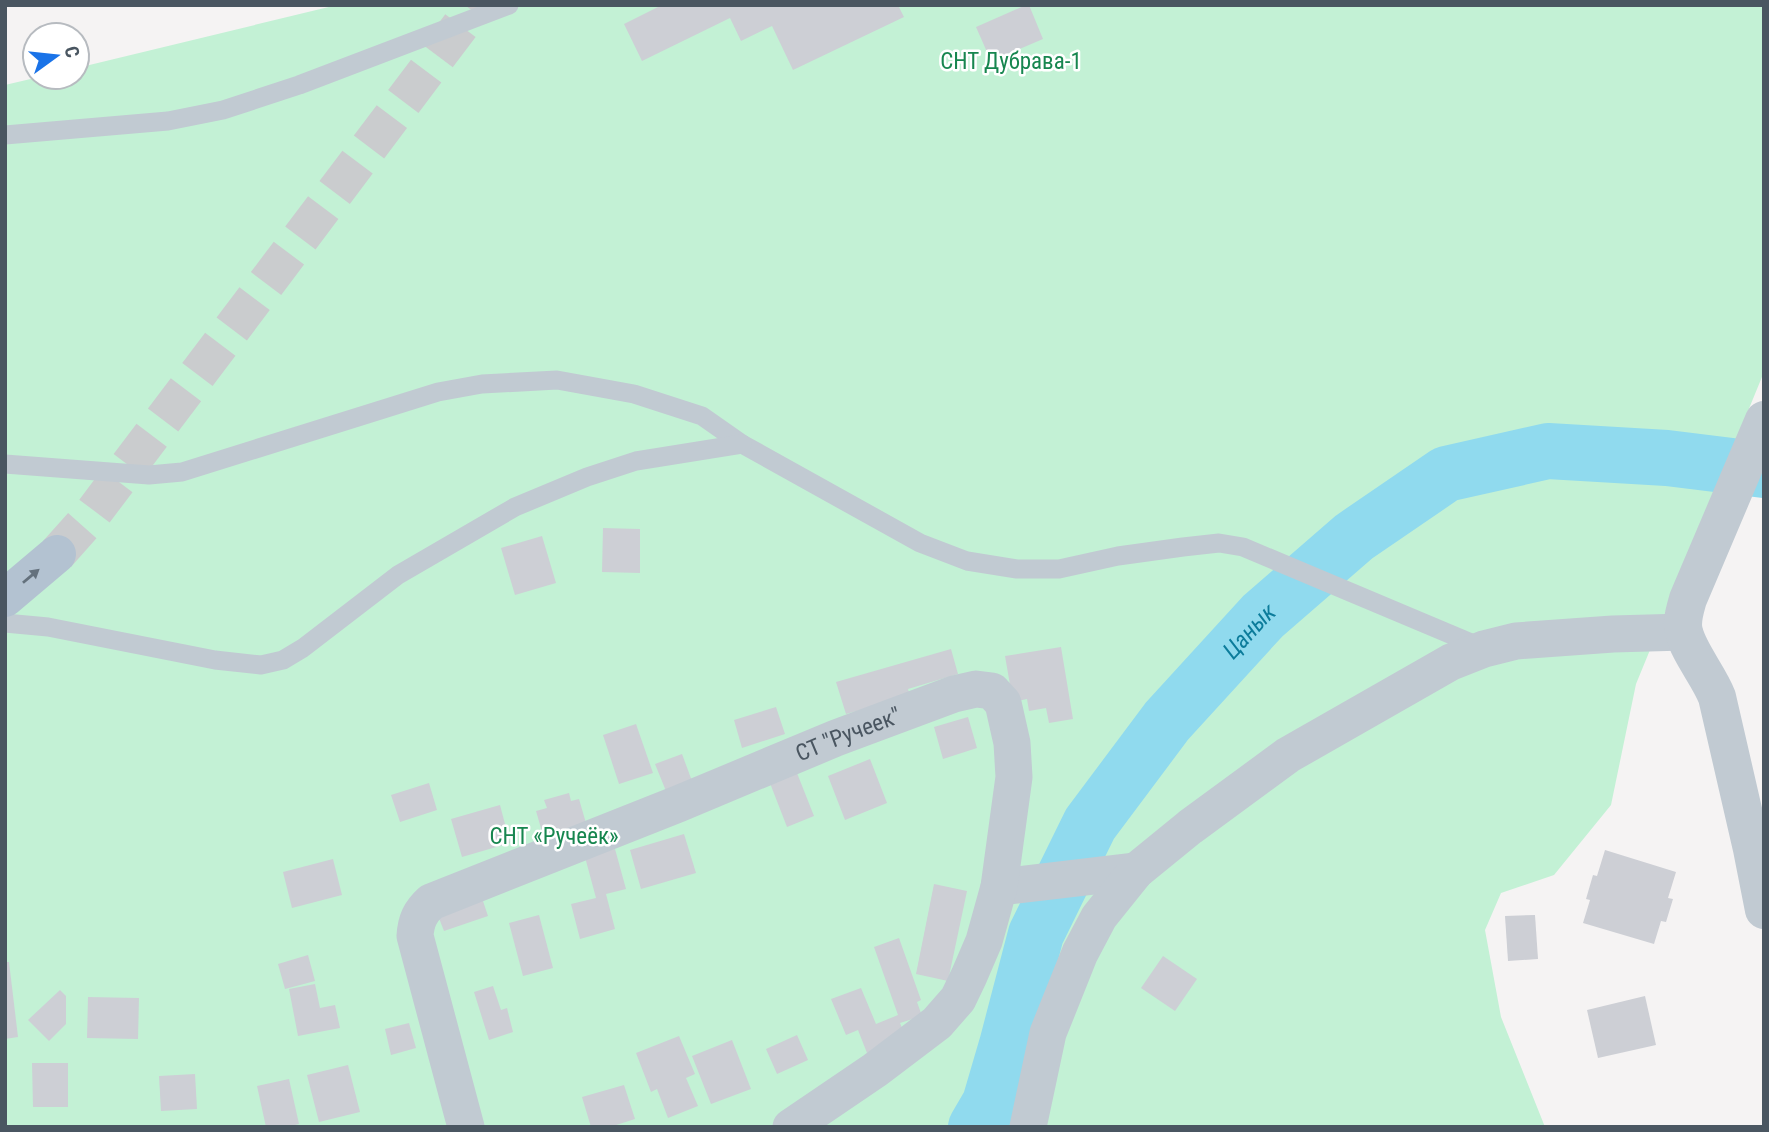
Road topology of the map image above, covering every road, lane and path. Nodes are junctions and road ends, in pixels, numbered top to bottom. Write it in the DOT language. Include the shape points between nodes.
graph roads {
  1 [pos="509,5"];
  2 [pos="5,135"];
  3 [pos="1764,420"];
  4 [pos="742,444"];
  5 [pos="5,464"];
  6 [pos="57,554"];
  7 [pos="5,598"];
  8 [pos="1686,615"];
  9 [pos="5,624"];
  10 [pos="1484,649"];
  11 [pos="1758,849"];
  12 [pos="1136,871"];
  13 [pos="999,887"];
  14 [pos="1764,910"];
  15 [pos="466,1127"];
  16 [pos="791,1127"];
  17 [pos="1028,1127"];
  1 -- 2 [label="lane" via="223,110 168,121"];
  3 -- 8 [label="street"];
  4 -- 5 [label="lane" via="702,416 635,394 557,380 482,384 438,392 182,472 149,475"];
  4 -- 9 [label="lane" via="636,461 515,507 398,575 283,660 261,665 215,660 48,627"];
  4 -- 10 [label="lane" via="920,543 967,561 1017,569 1059,569 1183,547 1219,543 1243,547"];
  7 -- 6 [label="main road, one-way"];
  8 -- 10 [label="street"];
  8 -- 11 [label="street" via="1690,648 1717,697"];
  10 -- 12 [label="street" via="1451,662 1288,755"];
  11 -- 14 [label="street"];
  12 -- 13 [label="street"];
  12 -- 17 [label="street" via="1099,917 1080,953 1048,1033"];
  13 -- 15 [label="street, СТ \"Ручеек\"" via="1014,777 1012,743 1003,703 992,691 976,689 836,738 431,902 422,910 415,936"];
  13 -- 16 [label="street, СТ \"Ручеек\"" via="984,941 958,999 937,1023 885,1063"];
}
